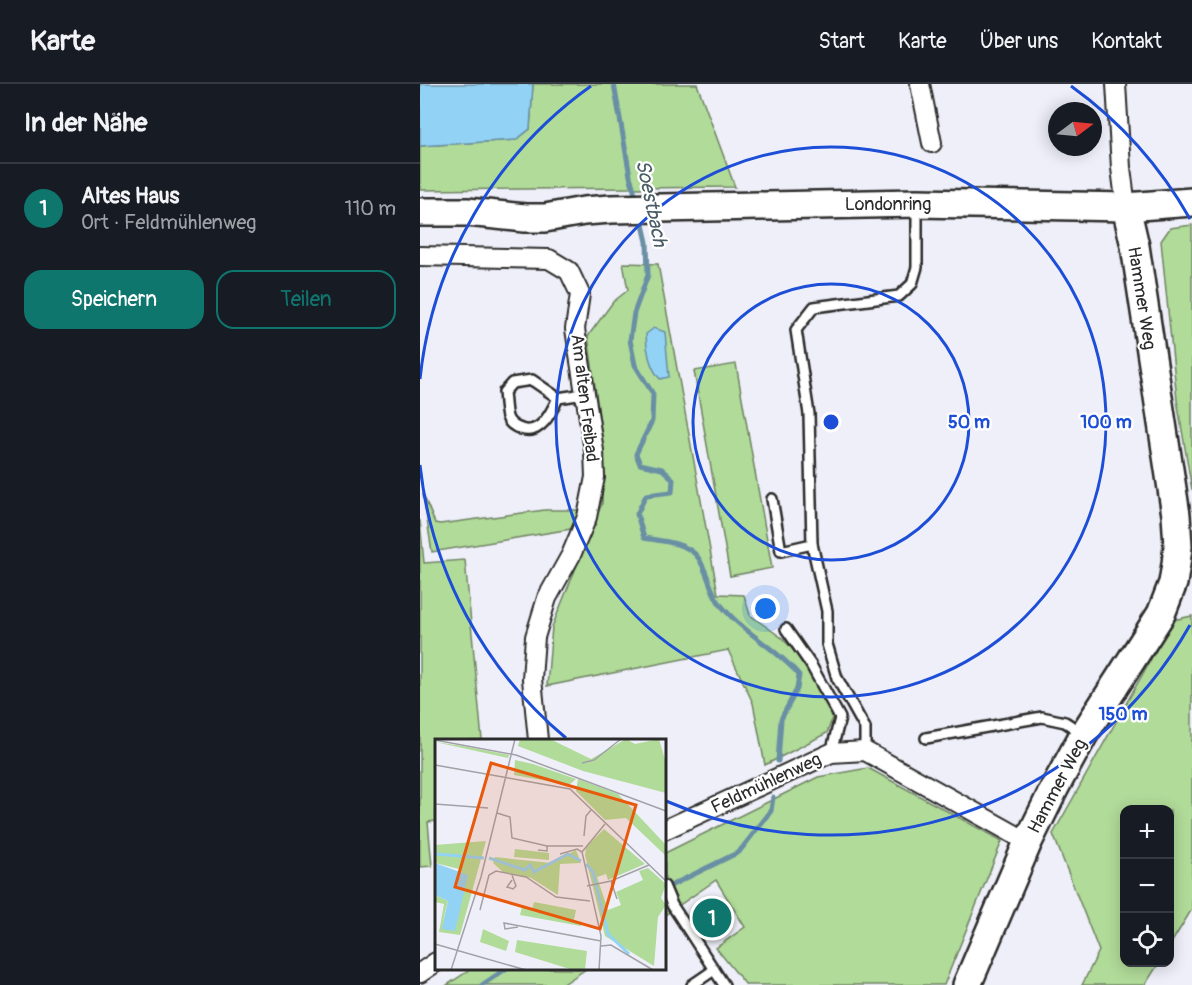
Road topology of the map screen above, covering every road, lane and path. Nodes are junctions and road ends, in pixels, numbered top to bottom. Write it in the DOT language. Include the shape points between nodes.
graph roads {
  1 [pos="920,84"];
  2 [pos="1116,84"];
  3 [pos="932,143"];
  4 [pos="1192,202"];
  5 [pos="917,203"];
  6 [pos="1126,207"];
  7 [pos="420,212"];
  8 [pos="420,256"];
  9 [pos="584,394"];
  10 [pos="558,398"];
  11 [pos="772,499"];
  12 [pos="812,544"];
  13 [pos="786,629"];
  14 [pos="1084,734"];
  15 [pos="926,738"];
  16 [pos="538,739"];
  17 [pos="865,751"];
  18 [pos="831,753"];
  19 [pos="666,829"];
  20 [pos="1028,842"];
  21 [pos="666,891"];
  22 [pos="435,963"];
  23 [pos="714,970"];
  24 [pos="420,973"];
  25 [pos="692,985"];
  26 [pos="724,985"];
  27 [pos="967,985"];
  1 -- 3 [label="street"];
  2 -- 6 [label="street"];
  4 -- 6 [label="street, Londonring"];
  5 -- 6 [label="street, Londonring"];
  5 -- 7 [label="street, Londonring" via="611,209 545,218"];
  5 -- 12 [label="lane" via="917,267 912,284 899,296 814,307 796,330 809,414"];
  6 -- 14 [label="street, Hammer Weg" via="1178,546 1173,583 1161,614"];
  8 -- 9 [label="street, Am alten Freibad" via="549,259 569,271 580,294 575,329"];
  9 -- 10 [label="lane"];
  9 -- 16 [label="street, Am alten Freibad" via="595,477 587,517 547,598 535,637 532,679"];
  10 -- 10 [label="lane" via="540,427 527,432 507,419 504,392 512,383 532,380"];
  11 -- 12 [label="lane" via="781,551"];
  12 -- 17 [label="lane" via="827,611 827,644 837,678 865,728"];
  13 -- 18 [label="lane" via="840,718"];
  14 -- 15 [label="lane" via="1065,722 1042,717"];
  14 -- 20 [label="street, Hammer Weg"];
  17 -- 18 [label="street, Feldmühlenweg"];
  17 -- 20 [label="street"];
  18 -- 19 [label="street, Feldmühlenweg"];
  20 -- 27 [label="street, Hammer Weg"];
  21 -- 23 [label="lane"];
  22 -- 24 [label="street"];
  23 -- 25 [label="lane"];
  23 -- 26 [label="lane"];
}
